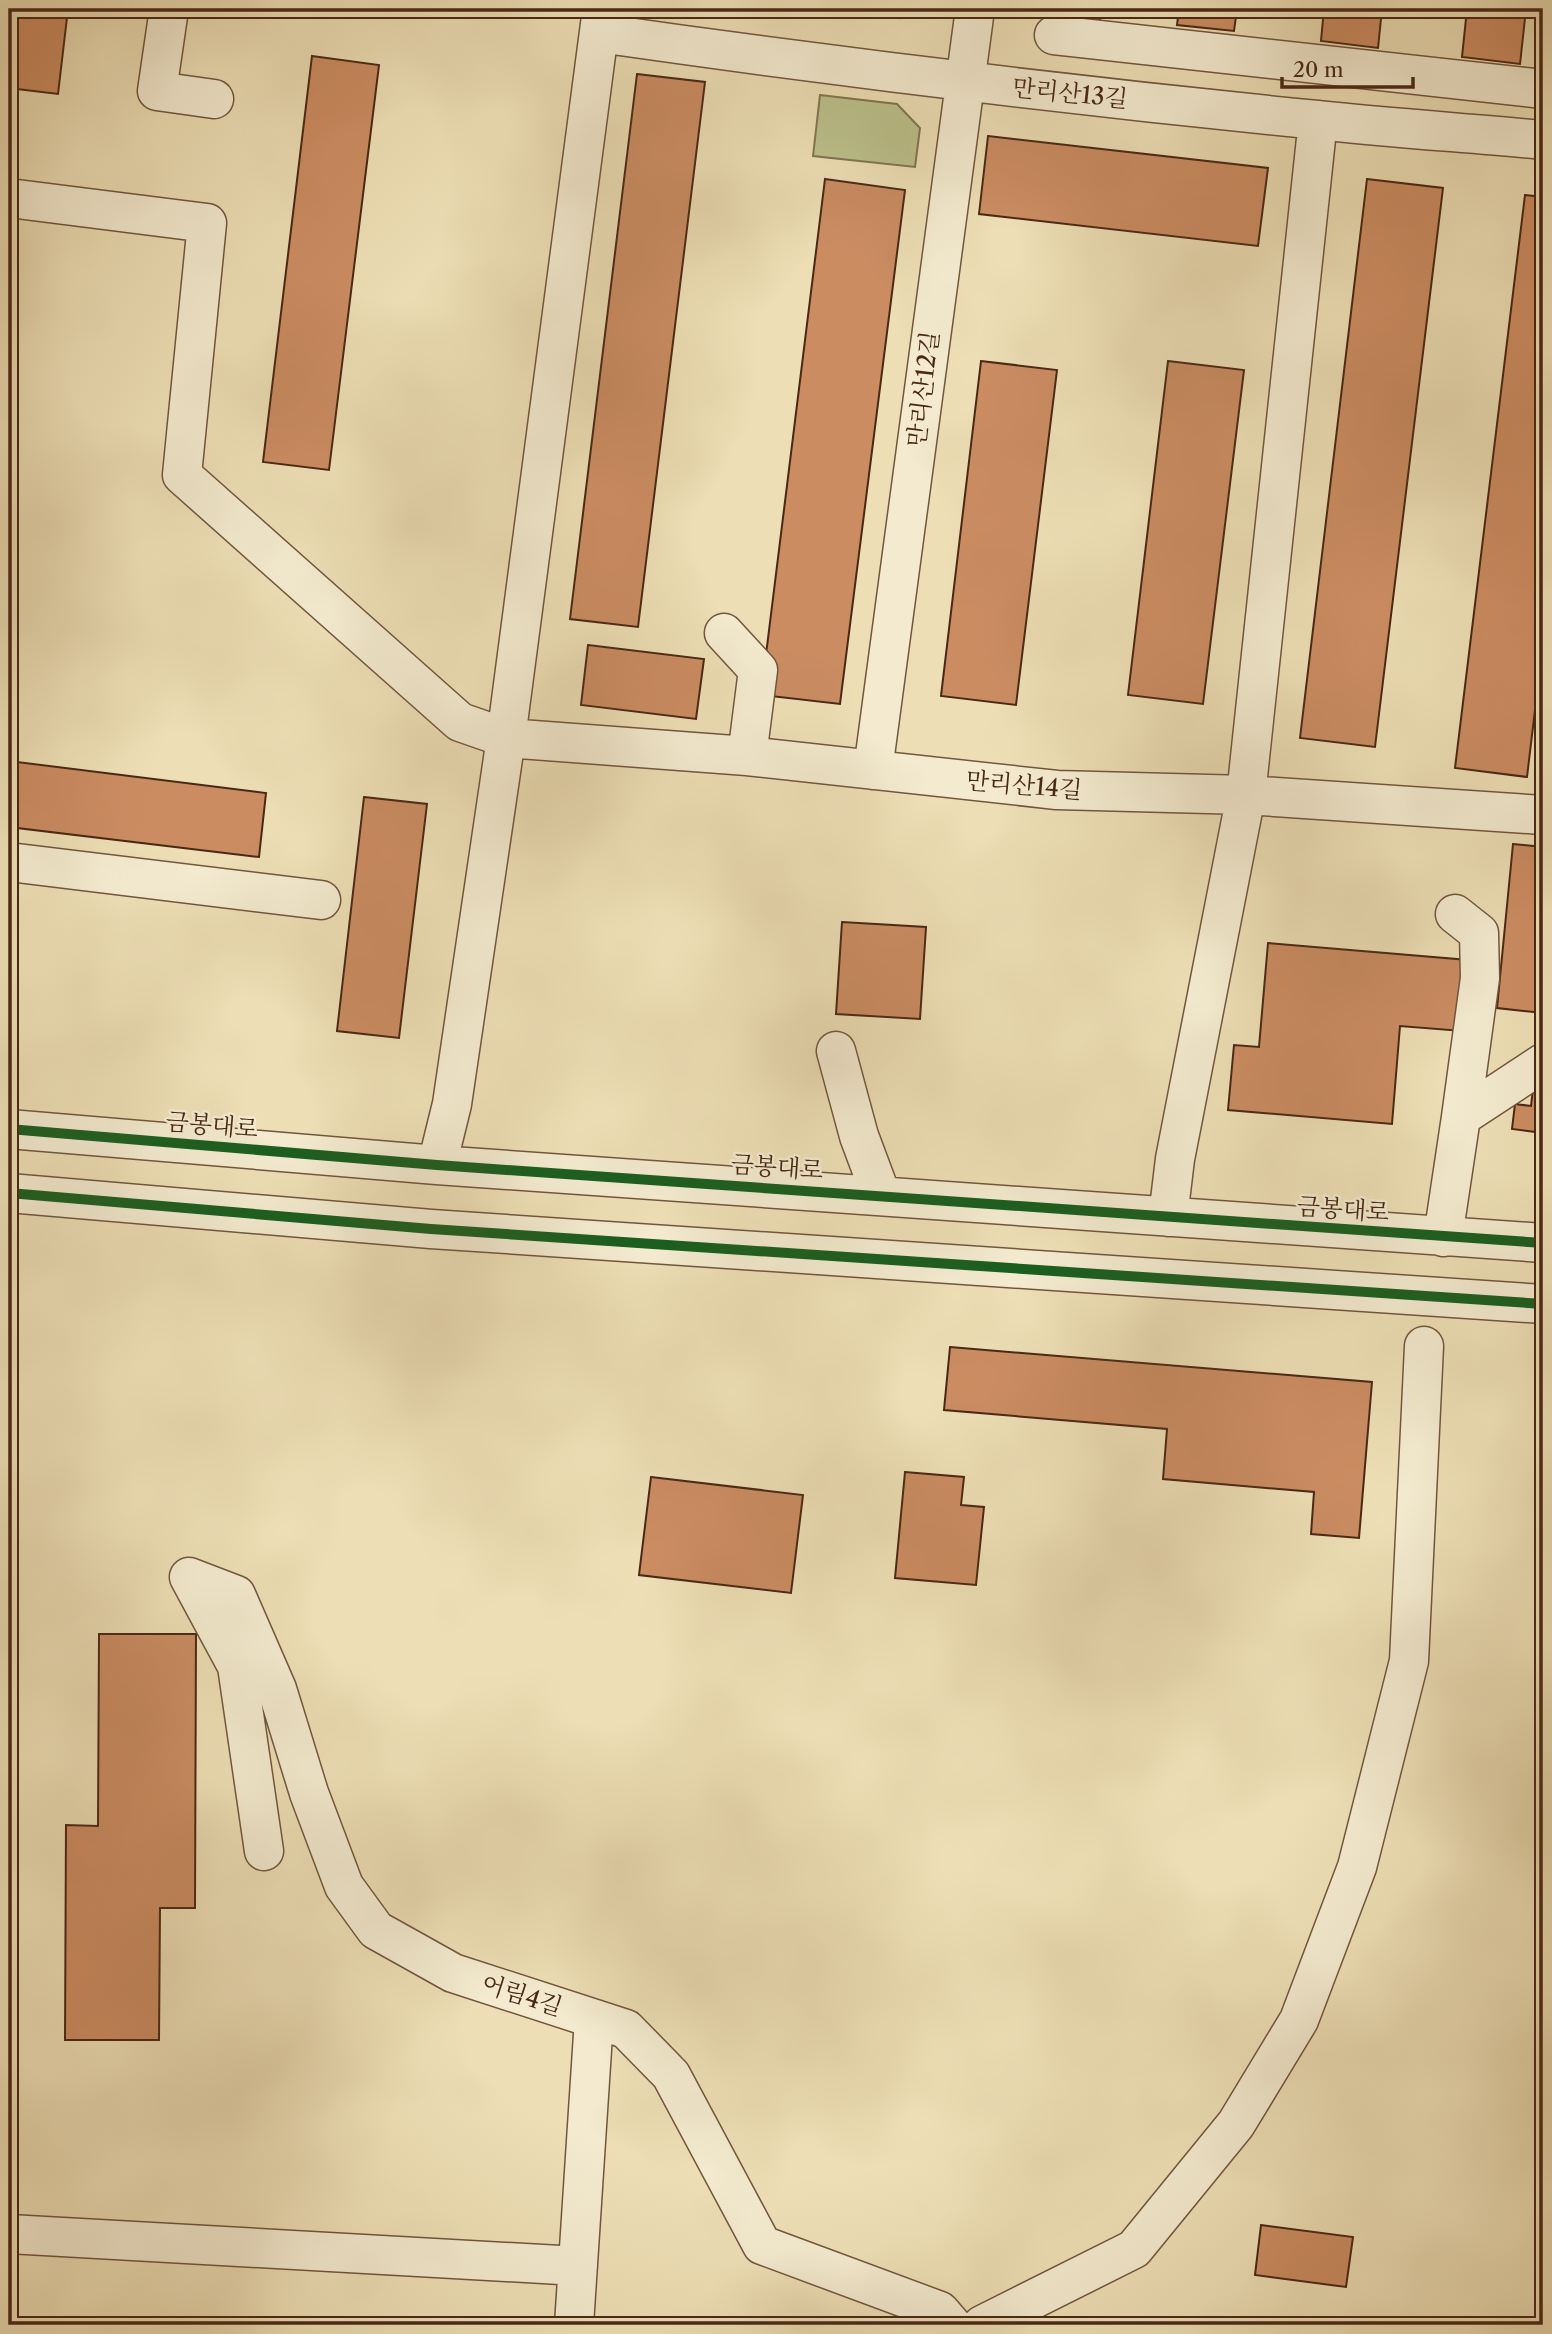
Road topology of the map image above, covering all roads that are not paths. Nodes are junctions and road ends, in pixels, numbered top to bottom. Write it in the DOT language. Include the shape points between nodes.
graph roads {
  1 [pos="169,9"];
  2 [pos="975,9"];
  3 [pos="600,21"];
  4 [pos="1054,35"];
  5 [pos="965,81"];
  6 [pos="1543,89"];
  7 [pos="214,99"];
  8 [pos="1318,120"];
  9 [pos="1543,140"];
  10 [pos="9,198"];
  11 [pos="724,633"];
  12 [pos="506,738"];
  13 [pos="747,756"];
  14 [pos="873,770"];
  15 [pos="1246,794"];
  16 [pos="1543,815"];
  17 [pos="9,862"];
  18 [pos="320,900"];
  19 [pos="1455,914"];
  20 [pos="836,1051"];
  21 [pos="1543,1063"];
  22 [pos="1461,1117"];
  23 [pos="9,1129"];
  24 [pos="437,1165"];
  25 [pos="9,1193"];
  26 [pos="881,1195"];
  27 [pos="1168,1217"];
  28 [pos="1443,1237"];
  29 [pos="1543,1243"];
  30 [pos="1543,1304"];
  31 [pos="1423,1346"];
  32 [pos="264,1852"];
  33 [pos="594,2019"];
  34 [pos="9,2234"];
  35 [pos="578,2266"];
  36 [pos="574,2325"];
  37 [pos="952,2325"];
  38 [pos="982,2325"];
  1 -- 7 [label="street" via="157,91"];
  2 -- 5 [label="street, 만리산12길"];
  3 -- 5 [label="street, 만리산13길" via="790,60"];
  3 -- 12 [label="street"];
  4 -- 6 [label="street"];
  5 -- 8 [label="street, 만리산13길"];
  5 -- 14 [label="street, 만리산12길"];
  8 -- 9 [label="street, 만리산13길"];
  8 -- 15 [label="street"];
  10 -- 12 [label="street, 만리산14길" via="207,223 182,475 460,722"];
  11 -- 13 [label="street" via="758,670"];
  12 -- 13 [label="street, 만리산14길"];
  12 -- 24 [label="street" via="452,1104"];
  13 -- 14 [label="street, 만리산14길"];
  14 -- 15 [label="street, 만리산14길" via="1057,790"];
  15 -- 16 [label="street, 만리산14길"];
  15 -- 27 [label="street" via="1175,1159"];
  17 -- 18 [label="street"];
  19 -- 22 [label="street" via="1479,933 1480,978"];
  20 -- 26 [label="street"];
  21 -- 22 [label="street"];
  22 -- 28 [label="street"];
  23 -- 24 [label="street, 금봉대로"];
  24 -- 26 [label="street, 금봉대로"];
  25 -- 30 [label="street" via="431,1229"];
  26 -- 27 [label="street, 금봉대로"];
  27 -- 28 [label="street, 금봉대로"];
  28 -- 29 [label="street, 금봉대로"];
  31 -- 38 [label="street" via="1409,1661 1357,1867 1299,2020 1236,2124 1134,2249"];
  32 -- 33 [label="street, 어림4길" via="237,1667 189,1577 236,1595 277,1689 344,1886 376,1930 453,1972"];
  33 -- 35 [label="street"];
  33 -- 37 [label="street, 어림4길" via="626,2029 671,2075 762,2245 940,2311"];
  34 -- 35 [label="street"];
  35 -- 36 [label="street"];
}
